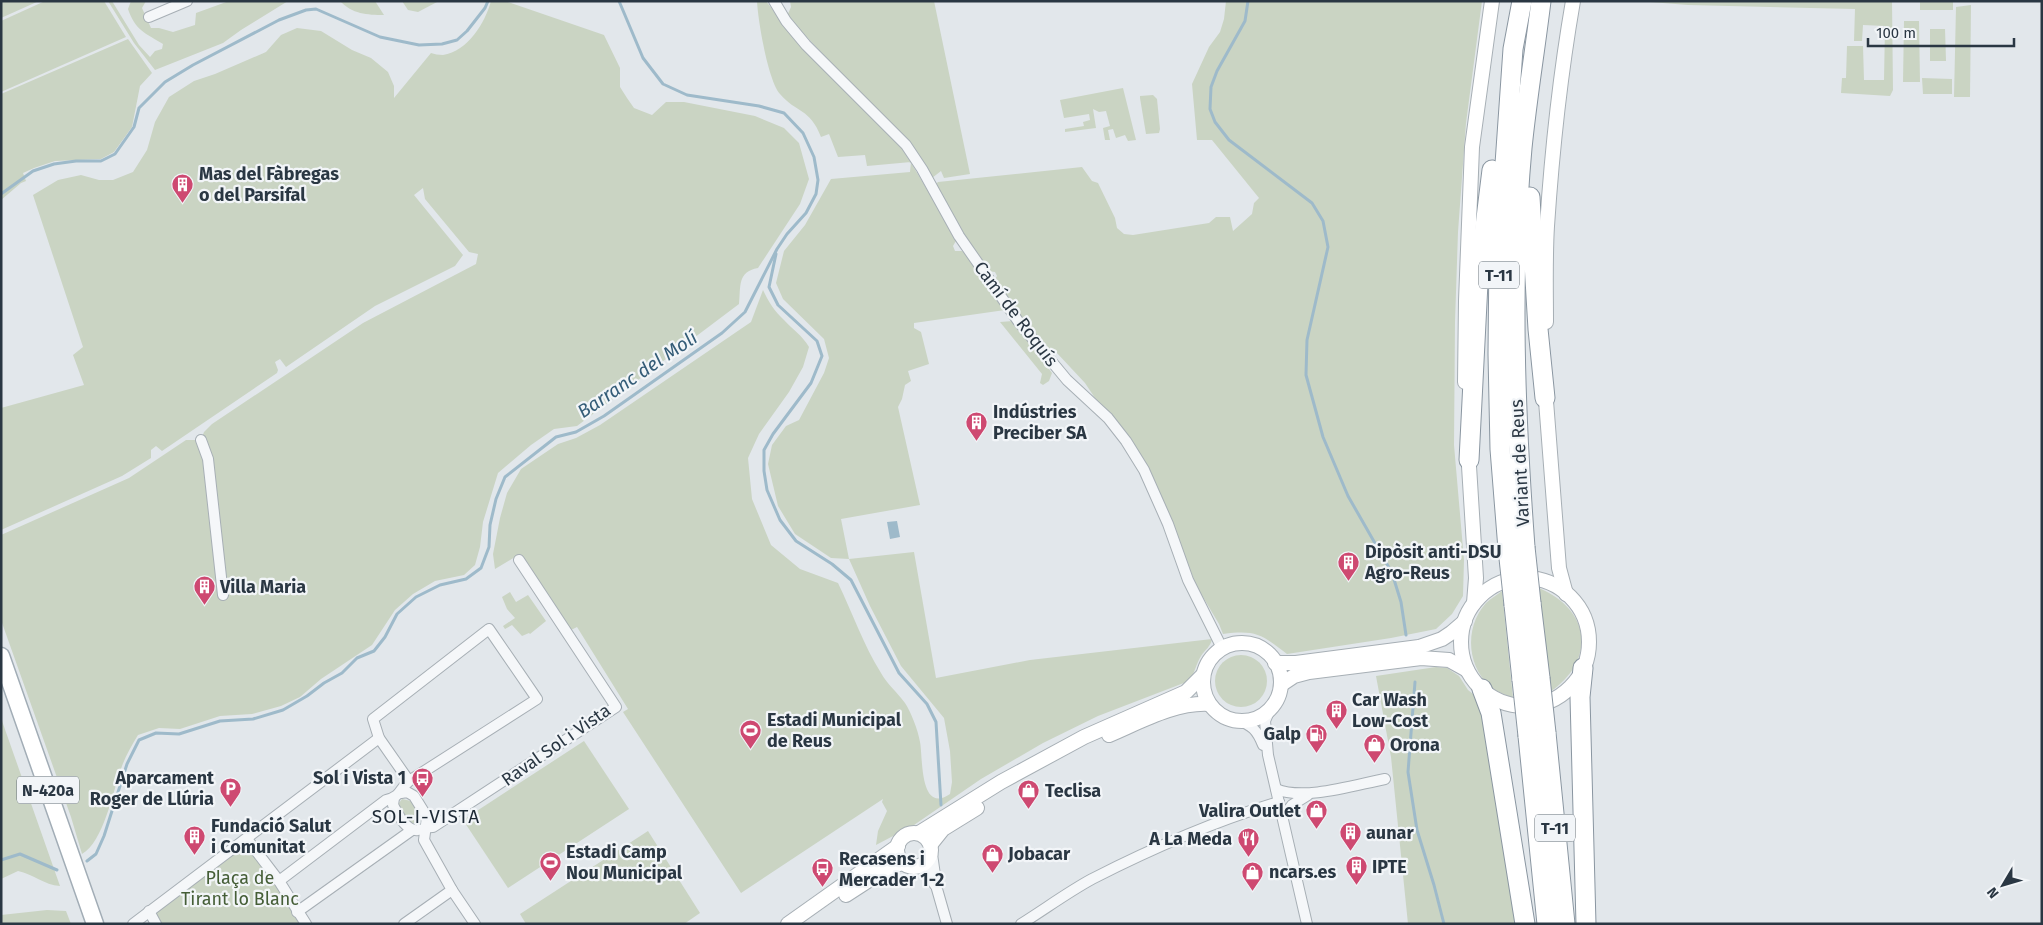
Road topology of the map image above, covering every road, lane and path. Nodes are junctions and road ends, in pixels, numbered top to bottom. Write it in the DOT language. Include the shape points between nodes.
graph roads {
  1 [pos="187,1"];
  2 [pos="774,1"];
  3 [pos="1492,1"];
  4 [pos="1522,1"];
  5 [pos="1541,1"];
  6 [pos="1573,1"];
  7 [pos="169,4"];
  8 [pos="150,17"];
  9 [pos="1538,31"];
  10 [pos="1513,49"];
  11 [pos="1545,398"];
  12 [pos="201,440"];
  13 [pos="1468,460"];
  14 [pos="1517,548"];
  15 [pos="519,560"];
  16 [pos="1566,594"];
  17 [pos="223,595"];
  18 [pos="1474,603"];
  19 [pos="1464,621"];
  20 [pos="1222,648"];
  21 [pos="1,656"];
  22 [pos="1275,663"];
  23 [pos="1583,668"];
  24 [pos="1467,670"];
  25 [pos="1203,675"];
  26 [pos="1,682"];
  27 [pos="1282,684"];
  28 [pos="1482,689"];
  29 [pos="1209,704"];
  30 [pos="1271,707"];
  31 [pos="1237,720"];
  32 [pos="1537,734"];
  33 [pos="379,738"];
  34 [pos="1268,755"];
  35 [pos="1385,779"];
  36 [pos="409,781"];
  37 [pos="1276,789"];
  38 [pos="398,795"];
  39 [pos="1308,795"];
  40 [pos="1279,802"];
  41 [pos="1283,817"];
  42 [pos="426,827"];
  43 [pos="412,830"];
  44 [pos="919,833"];
  45 [pos="248,839"];
  46 [pos="898,846"];
  47 [pos="931,846"];
  48 [pos="903,862"];
  49 [pos="922,865"];
  50 [pos="279,881"];
  51 [pos="937,889"];
  52 [pos="452,890"];
  53 [pos="149,911"];
  54 [pos="298,912"];
  55 [pos="86,924"];
  56 [pos="95,924"];
  57 [pos="133,924"];
  58 [pos="156,924"];
  59 [pos="306,924"];
  60 [pos="404,924"];
  61 [pos="475,924"];
  62 [pos="788,924"];
  63 [pos="802,924"];
  64 [pos="947,924"];
  65 [pos="1021,924"];
  66 [pos="1307,924"];
  67 [pos="1526,924"];
  68 [pos="1547,924"];
  69 [pos="1565,924"];
  70 [pos="1586,924"];
  1 -- 7 [label="street"];
  2 -- 20 [label="street, Camí de Roquís" via="806,45 906,145 960,236 1018,321 1067,380 1108,418 1126,441 1144,470 1188,580"];
  3 -- 13 [label="street" via="1472,147 1464,362"];
  4 -- 10 [label="highway, Variant de Reus / T-11"];
  5 -- 9 [label="highway, Variant de Reus / T-11"];
  6 -- 11 [label="street" via="1553,144 1546,228"];
  7 -- 8 [label="street"];
  9 -- 11 [label="highway" via="1530,203"];
  9 -- 14 [label="highway, Variant de Reus / T-11" via="1522,148 1517,252"];
  10 -- 13 [label="highway" via="1501,81 1478,283"];
  10 -- 14 [label="highway, Variant de Reus / T-11" via="1499,250 1498,354 1500,449"];
  11 -- 16 [label="street" via="1559,568"];
  12 -- 17 [label="street" via="209,468"];
  13 -- 18 [label="street" via="1476,578"];
  14 -- 32 [label="highway, Variant de Reus / T-11, bridge"];
  15 -- 42 [label="street, Raval Sol i Vista" via="616,707 434,827"];
  16 -- 18 [label="street" via="1546,582 1523,578 1491,588"];
  16 -- 23 [label="street" via="1580,611 1588,631 1588,650"];
  18 -- 19 [label="street"];
  19 -- 22 [label="street" via="1442,639 1419,646"];
  19 -- 24 [label="street" via="1461,646"];
  20 -- 22 [label="street" via="1239,643 1256,646 1268,652"];
  20 -- 25 [label="street" via="1210,659"];
  21 -- 56 [label="main road, N-420a"];
  22 -- 27 [label="street"];
  23 -- 28 [label="street" via="1563,694 1532,706 1500,701"];
  23 -- 70 [label="highway" via="1580,697"];
  24 -- 27 [label="street" via="1449,660 1420,658 1309,672"];
  24 -- 28 [label="street"];
  25 -- 29 [label="street" via="1203,688"];
  25 -- 44 [label="street" via="1186,692 1084,737 1001,782"];
  26 -- 55 [label="main road, N-420a"];
  27 -- 30 [label="street"];
  28 -- 67 [label="highway" via="1491,713"];
  29 -- 31 [label="street" via="1216,711"];
  29 -- 47 [label="street" via="1175,708 1100,739 1010,786 944,830"];
  30 -- 31 [label="street" via="1258,716"];
  30 -- 34 [label="street" via="1265,721"];
  31 -- 34 [label="street" via="1258,731"];
  32 -- 68 [label="highway, Variant de Reus / T-11"];
  32 -- 69 [label="highway, Variant de Reus / T-11"];
  33 -- 36 [label="street"];
  33 -- 36 [label="street" via="373,719 489,629 537,698"];
  33 -- 45 [label="street"];
  34 -- 37 [label="street"];
  35 -- 39 [label="street"];
  36 -- 38 [label="street"];
  37 -- 39 [label="street" via="1289,794"];
  37 -- 40 [label="street"];
  38 -- 42 [label="street" via="408,792 414,796 427,817"];
  38 -- 43 [label="street" via="393,805"];
  38 -- 50 [label="street" via="386,800"];
  39 -- 41 [label="street" via="1292,805"];
  40 -- 41 [label="street"];
  40 -- 65 [label="street" via="1178,838 1091,880"];
  41 -- 66 [label="street"];
  42 -- 43 [label="street"];
  42 -- 52 [label="street" via="424,840"];
  43 -- 54 [label="street"];
  44 -- 46 [label="street" via="906,835"];
  44 -- 47 [label="street"];
  45 -- 50 [label="street"];
  45 -- 53 [label="street"];
  46 -- 48 [label="street"];
  46 -- 62 [label="street"];
  47 -- 49 [label="street" via="930,858"];
  47 -- 51 [label="street"];
  48 -- 49 [label="street"];
  48 -- 63 [label="street" via="883,871"];
  49 -- 51 [label="street"];
  50 -- 54 [label="street"];
  51 -- 64 [label="street"];
  52 -- 60 [label="street"];
  52 -- 61 [label="street"];
  53 -- 57 [label="street"];
  53 -- 58 [label="street"];
  54 -- 59 [label="street"];
}
